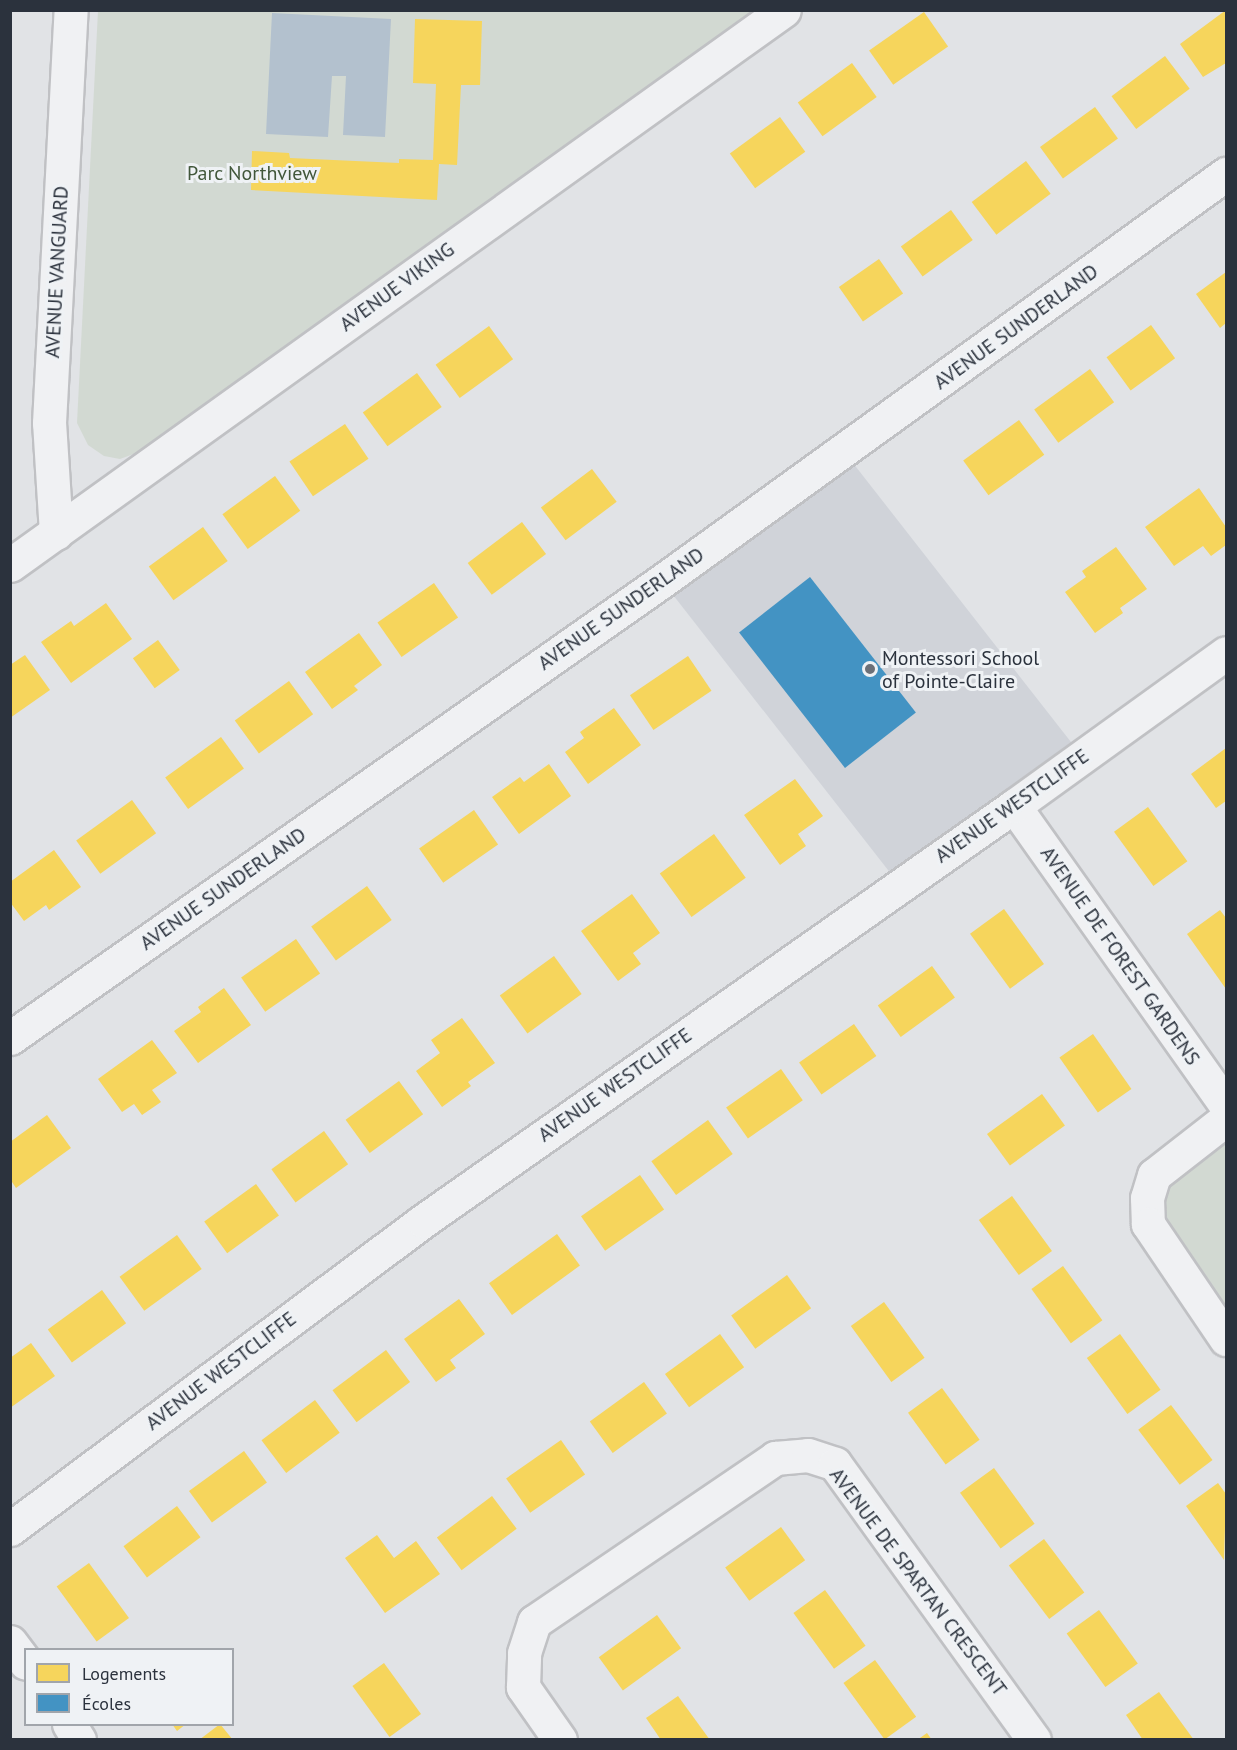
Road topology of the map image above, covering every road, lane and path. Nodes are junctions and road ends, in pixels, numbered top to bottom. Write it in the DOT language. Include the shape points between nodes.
graph roads {
  1 [pos="71,10"];
  2 [pos="784,10"];
  3 [pos="1227,174"];
  4 [pos="56,533"];
  5 [pos="10,566"];
  6 [pos="1227,653"];
  7 [pos="1014,806"];
  8 [pos="10,1038"];
  9 [pos="1227,1105"];
  10 [pos="1227,1119"];
  11 [pos="1227,1339"];
  12 [pos="10,1528"];
  13 [pos="10,1642"];
  14 [pos="24,1660"];
  15 [pos="70,1726"];
  16 [pos="79,1740"];
  17 [pos="560,1740"];
  18 [pos="1034,1740"];
  1 -- 4 [label="street, AVENUE VANGUARD" via="49,423"];
  2 -- 4 [label="street, AVENUE VIKING"];
  3 -- 8 [label="street, AVENUE SUNDERLAND" via="662,581"];
  4 -- 5 [label="street, AVENUE VIKING"];
  6 -- 7 [label="street, AVENUE WESTCLIFFE"];
  7 -- 9 [label="street, AVENUE DE FOREST GARDENS"];
  7 -- 12 [label="street, AVENUE WESTCLIFFE" via="423,1221"];
  10 -- 11 [label="street" via="1154,1175 1147,1198 1148,1224"];
  13 -- 14 [label="street"];
  15 -- 16 [label="street"];
  17 -- 18 [label="street, AVENUE DE SPARTAN CRESCENT" via="523,1687 524,1653 534,1622 775,1458 808,1455 834,1464"];
}
